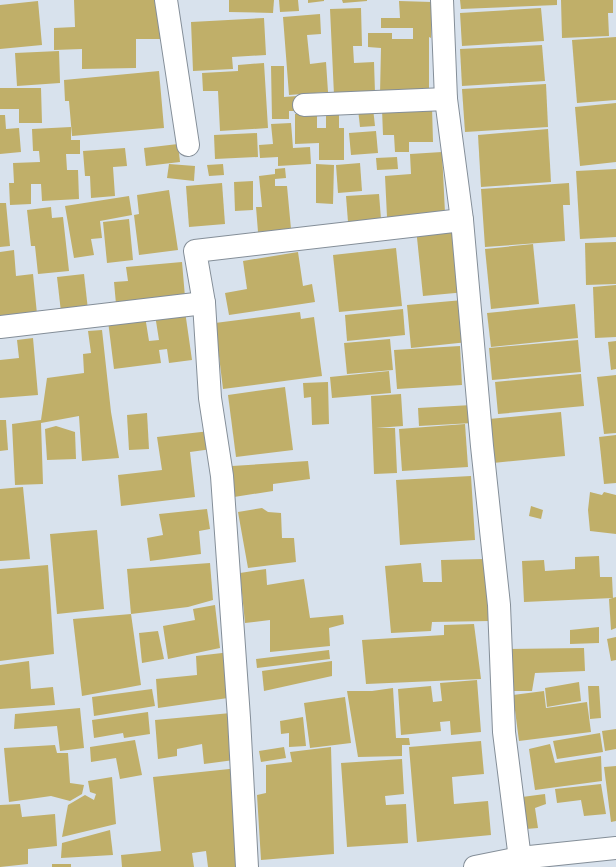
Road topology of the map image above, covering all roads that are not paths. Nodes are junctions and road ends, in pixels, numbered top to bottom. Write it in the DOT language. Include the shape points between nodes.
graph roads {
  1 [pos="166,0"];
  2 [pos="442,0"];
  3 [pos="446,99"];
  4 [pos="304,105"];
  5 [pos="188,146"];
  6 [pos="462,220"];
  7 [pos="204,303"];
  8 [pos="0,327"];
  9 [pos="616,848"];
  10 [pos="521,863"];
  11 [pos="247,867"];
  12 [pos="475,867"];
  1 -- 5 [label="street"];
  2 -- 3 [label="street"];
  3 -- 4 [label="street"];
  3 -- 6 [label="street"];
  6 -- 7 [label="street" via="195,251"];
  6 -- 10 [label="street" via="499,605 504,732"];
  7 -- 8 [label="street"];
  7 -- 11 [label="street" via="210,398 222,476"];
  9 -- 10 [label="street"];
  10 -- 12 [label="street"];
}
